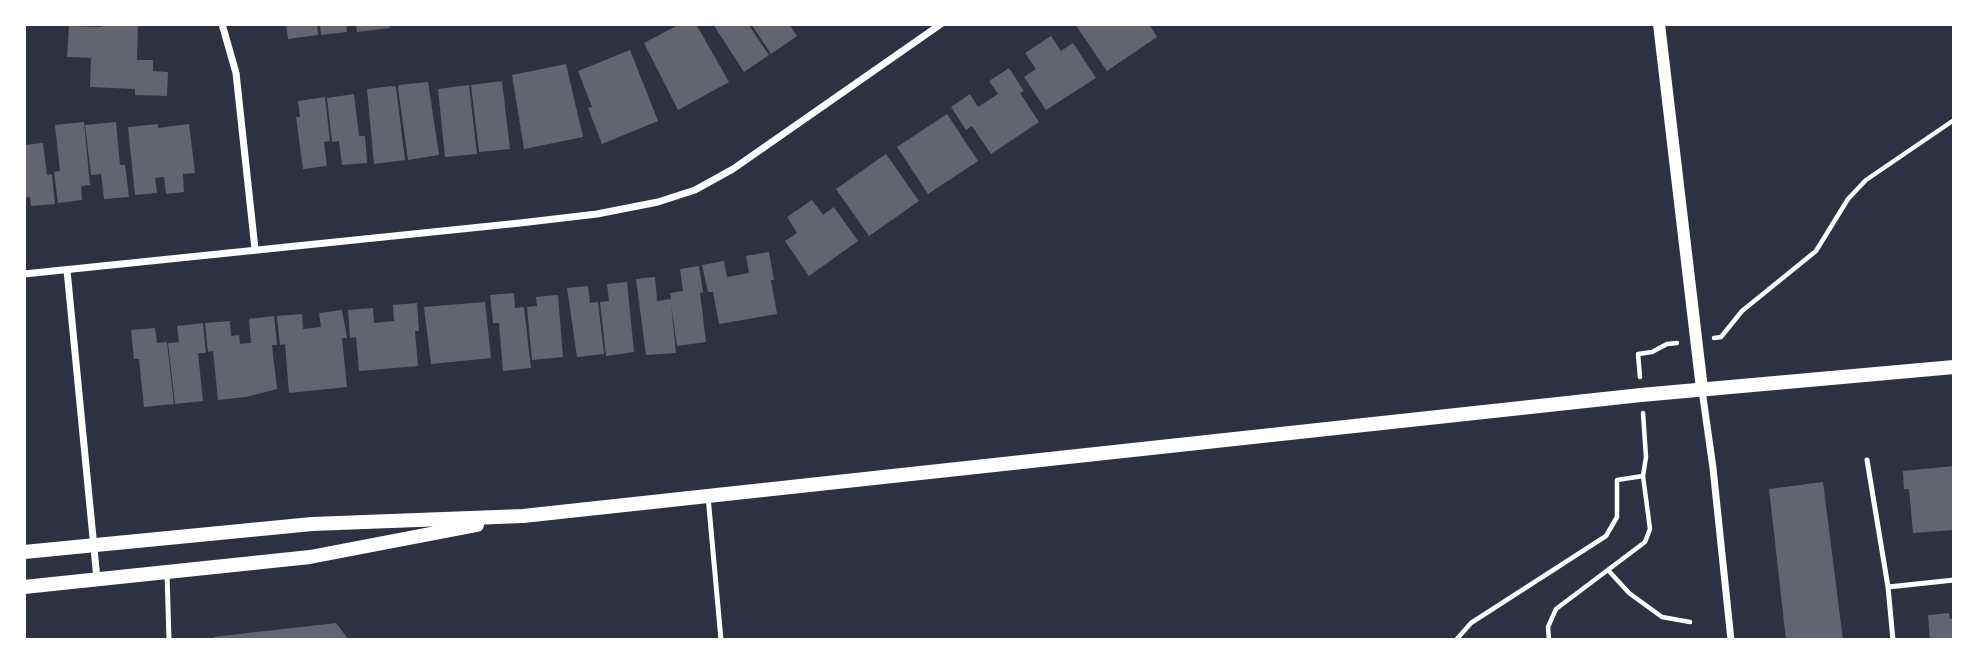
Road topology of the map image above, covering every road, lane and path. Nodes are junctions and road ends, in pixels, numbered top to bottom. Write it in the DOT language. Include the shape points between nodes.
graph roads {
  1 [pos="222,24"];
  2 [pos="941,24"];
  3 [pos="1659,24"];
  4 [pos="1954,120"];
  5 [pos="255,249"];
  6 [pos="67,270"];
  7 [pos="24,274"];
  8 [pos="1721,338"];
  9 [pos="1667,344"];
  10 [pos="1638,354"];
  11 [pos="1954,367"];
  12 [pos="1702,389"];
  13 [pos="1646,457"];
  14 [pos="1867,460"];
  15 [pos="1643,477"];
  16 [pos="708,496"];
  17 [pos="523,516"];
  18 [pos="93,545"];
  19 [pos="24,552"];
  20 [pos="1608,570"];
  21 [pos="167,573"];
  22 [pos="1954,580"];
  23 [pos="97,581"];
  24 [pos="24,587"];
  25 [pos="1888,587"];
  26 [pos="1690,622"];
  27 [pos="169,639"];
  28 [pos="721,639"];
  29 [pos="1456,639"];
  30 [pos="1549,639"];
  31 [pos="1731,639"];
  32 [pos="1893,639"];
  1 -- 5 [label="street" via="236,73"];
  2 -- 5 [label="street" via="733,169 695,190 597,214"];
  3 -- 12 [label="street"];
  4 -- 8 [label="path" via="1866,180 1848,199 1816,251 1742,311"];
  5 -- 6 [label="street"];
  6 -- 7 [label="street"];
  6 -- 18 [label="street"];
  9 -- 10 [label="path"];
  11 -- 12 [label="main road"];
  12 -- 16 [label="main road"];
  12 -- 31 [label="street"];
  13 -- 15 [label="path"];
  14 -- 25 [label="lane"];
  15 -- 20 [label="path" via="1650,529 1645,542"];
  15 -- 29 [label="path" via="1616,480 1617,517 1605,537 1471,623"];
  16 -- 17 [label="main road"];
  16 -- 28 [label="lane"];
  17 -- 18 [label="main road" via="312,524"];
  17 -- 21 [label="main road" via="310,557"];
  18 -- 19 [label="main road"];
  18 -- 23 [label="street"];
  20 -- 26 [label="path" via="1629,593 1662,617"];
  20 -- 30 [label="path" via="1556,608 1548,627"];
  21 -- 23 [label="main road"];
  21 -- 27 [label="lane"];
  22 -- 25 [label="lane"];
  23 -- 24 [label="main road"];
  25 -- 32 [label="lane"];
}
